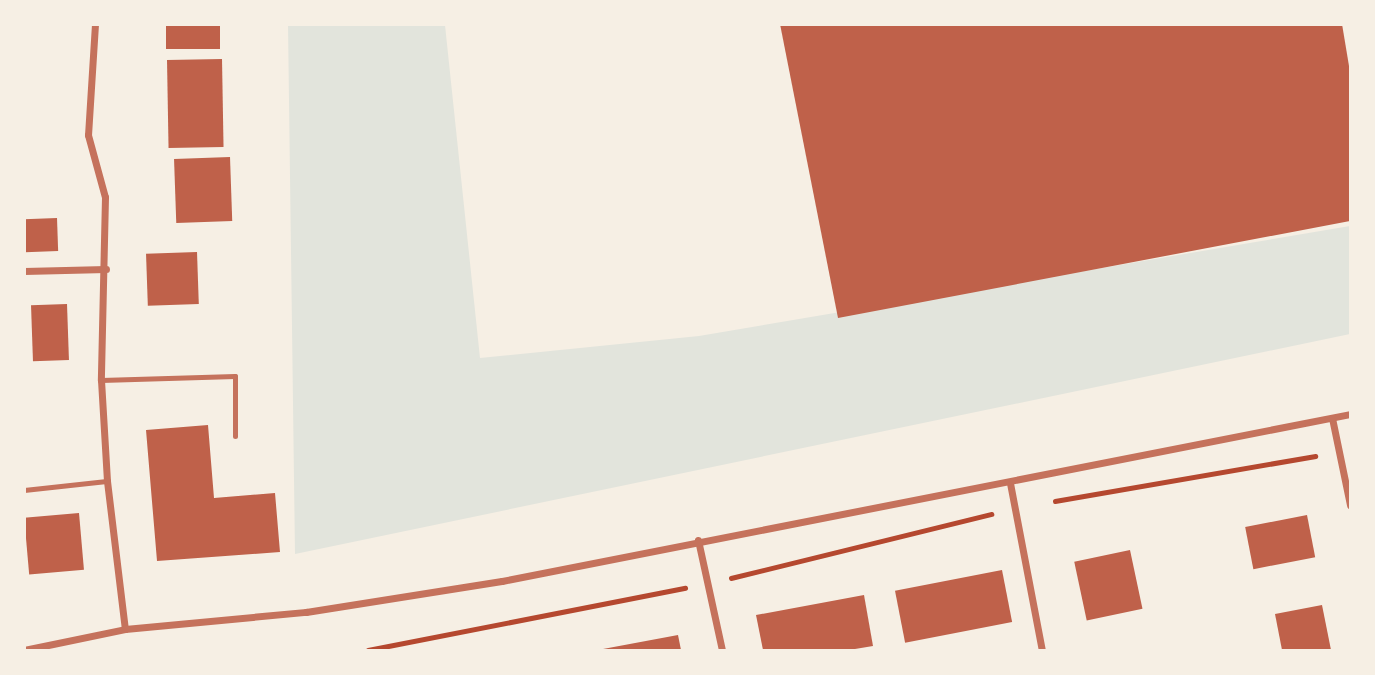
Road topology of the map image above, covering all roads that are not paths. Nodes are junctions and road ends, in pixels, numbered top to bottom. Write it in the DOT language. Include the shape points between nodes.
graph roads {
  1 [pos="95,24"];
  2 [pos="106,269"];
  3 [pos="24,271"];
  4 [pos="101,380"];
  5 [pos="1350,414"];
  6 [pos="1332,418"];
  7 [pos="235,436"];
  8 [pos="107,481"];
  9 [pos="1010,483"];
  10 [pos="24,490"];
  11 [pos="1350,505"];
  12 [pos="698,540"];
  13 [pos="125,629"];
  14 [pos="46,648"];
  15 [pos="24,650"];
  16 [pos="722,650"];
  17 [pos="1042,650"];
  1 -- 2 [label="street" via="88,135 105,197"];
  2 -- 3 [label="street"];
  2 -- 4 [label="street"];
  4 -- 7 [label="lane" via="234,376"];
  4 -- 8 [label="street"];
  5 -- 6 [label="street"];
  6 -- 9 [label="street"];
  6 -- 11 [label="street"];
  8 -- 10 [label="lane"];
  8 -- 13 [label="street"];
  9 -- 12 [label="street"];
  9 -- 17 [label="street"];
  12 -- 13 [label="street" via="502,580 306,612"];
  12 -- 16 [label="street"];
  13 -- 14 [label="street"];
  14 -- 15 [label="street"];
}
